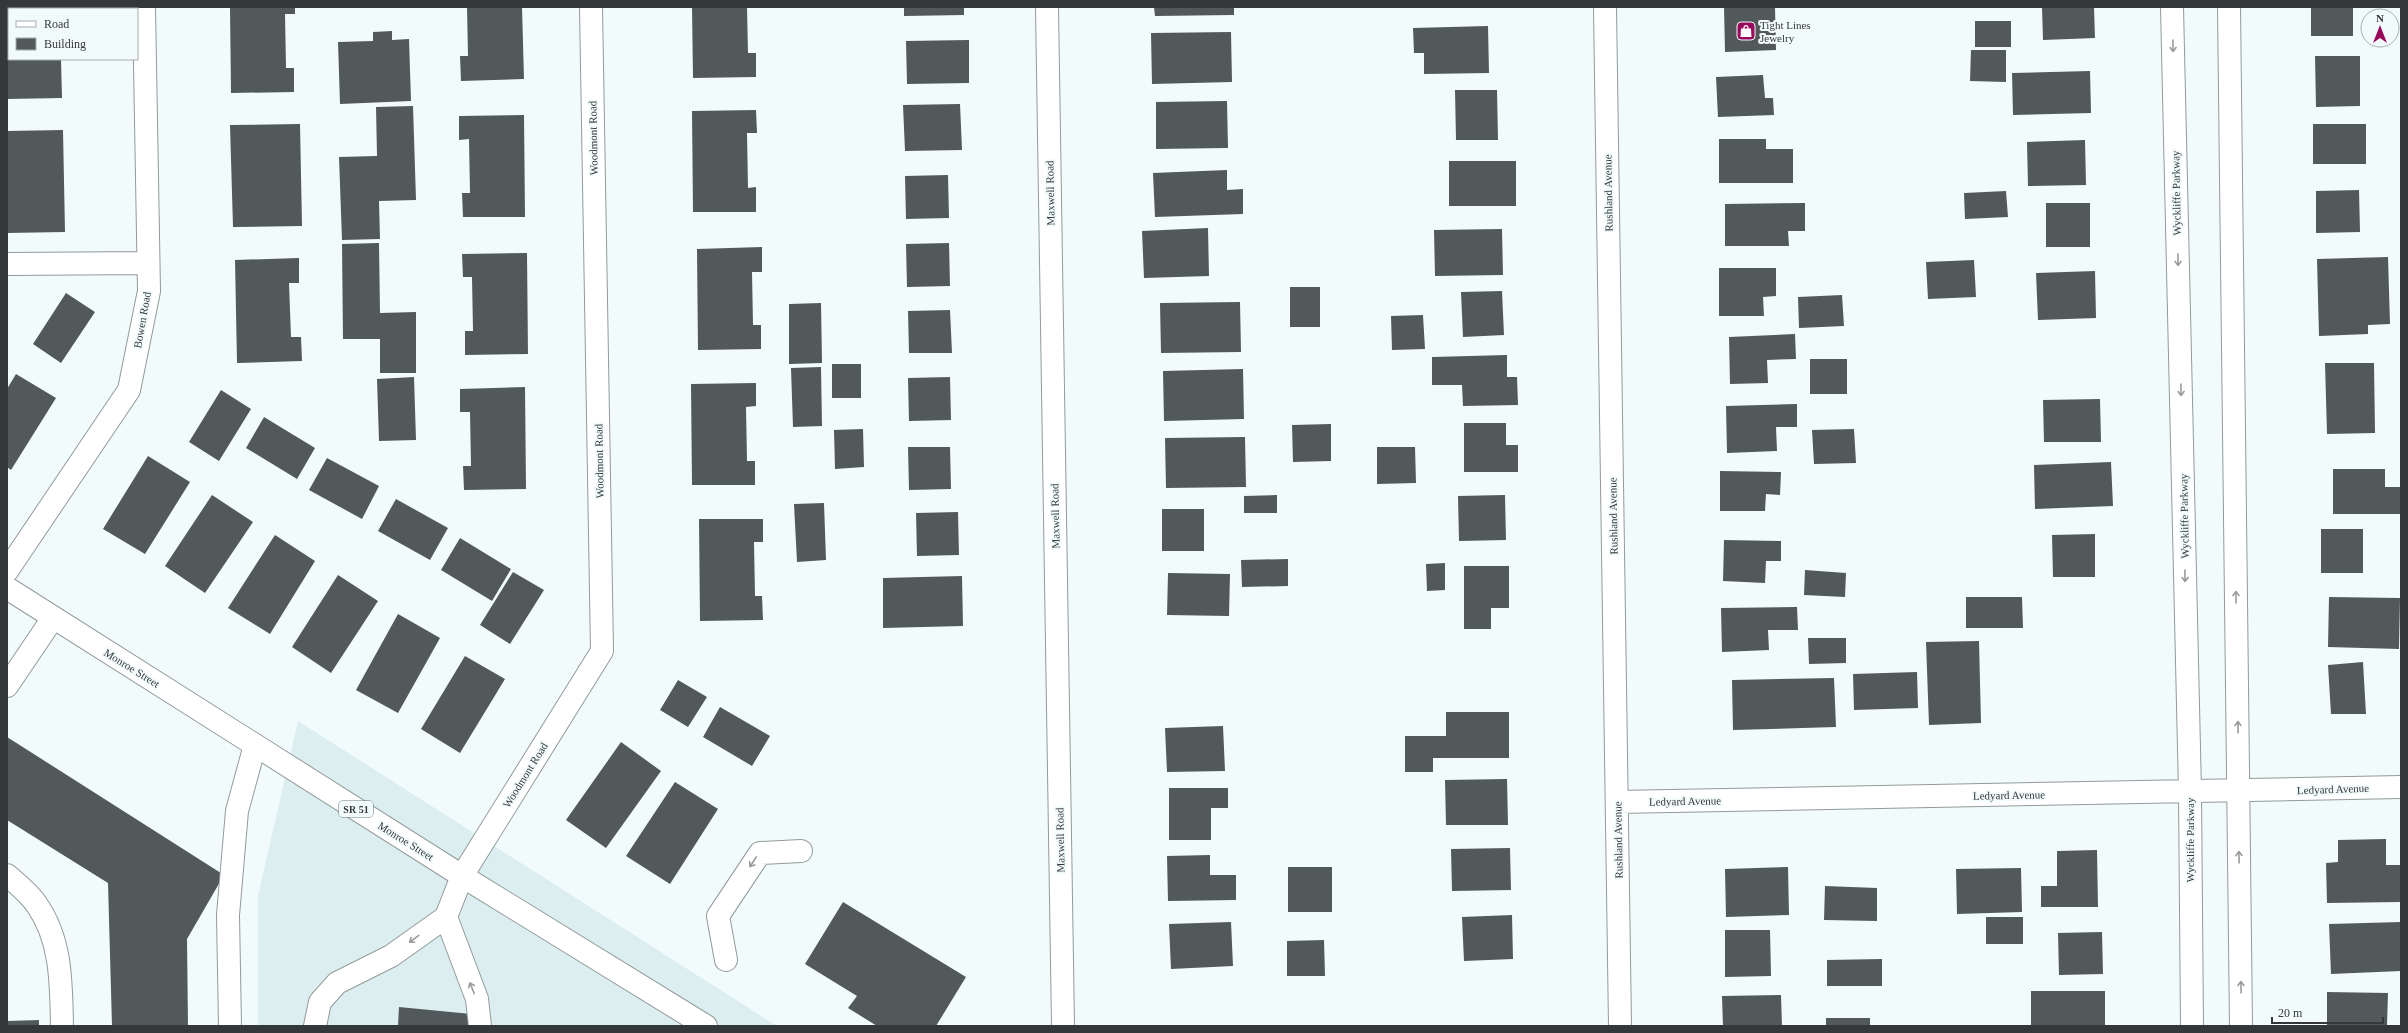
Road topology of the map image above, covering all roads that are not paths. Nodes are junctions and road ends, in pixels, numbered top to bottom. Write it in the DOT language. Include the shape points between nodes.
graph roads {
  1 [pos="144,7"];
  2 [pos="590,7"];
  3 [pos="1047,7"];
  4 [pos="1605,7"];
  5 [pos="2172,7"];
  6 [pos="2229,7"];
  7 [pos="148,263"];
  8 [pos="7,264"];
  9 [pos="7,571"];
  10 [pos="7,588"];
  11 [pos="53,618"];
  12 [pos="7,686"];
  13 [pos="255,745"];
  14 [pos="2401,787"];
  15 [pos="2190,792"];
  16 [pos="2239,792"];
  17 [pos="1617,802"];
  18 [pos="801,851"];
  19 [pos="7,875"];
  20 [pos="462,876"];
  21 [pos="446,917"];
  22 [pos="726,960"];
  23 [pos="62,1026"];
  24 [pos="230,1026"];
  25 [pos="315,1026"];
  26 [pos="480,1026"];
  27 [pos="706,1026"];
  28 [pos="1063,1026"];
  29 [pos="1620,1026"];
  30 [pos="2192,1026"];
  31 [pos="2241,1026"];
  1 -- 7 [label="street, Bowen Road"];
  2 -- 20 [label="street, Woodmont Road" via="602,651"];
  3 -- 28 [label="street, Maxwell Road"];
  4 -- 17 [label="street, Rushland Avenue"];
  5 -- 15 [label="street, Wyckliffe Parkway, one-way"];
  16 -- 6 [label="street, one-way"];
  7 -- 8 [label="street"];
  7 -- 9 [label="street, Bowen Road" via="149,291 129,390"];
  10 -- 11 [label="street, Monroe Street / SR 51"];
  11 -- 12 [label="street"];
  11 -- 13 [label="street, Monroe Street / SR 51"];
  13 -- 20 [label="street, Monroe Street / SR 51"];
  13 -- 24 [label="street" via="237,811 228,915"];
  14 -- 16 [label="street, Ledyard Avenue"];
  15 -- 16 [label="street, Ledyard Avenue"];
  15 -- 17 [label="street, Ledyard Avenue"];
  15 -- 30 [label="street, Wyckliffe Parkway"];
  31 -- 16 [label="street, one-way"];
  17 -- 29 [label="street, Rushland Avenue"];
  18 -- 22 [label="street, one-way" via="760,853 718,916"];
  19 -- 23 [label="street" via="37,904 53,935 60,974"];
  20 -- 21 [label="street, Woodmont Road"];
  20 -- 27 [label="street, Monroe Street / SR 51"];
  21 -- 25 [label="street, one-way" via="391,956 337,983 320,1002"];
  26 -- 21 [label="street, one-way" via="476,999"];
}
